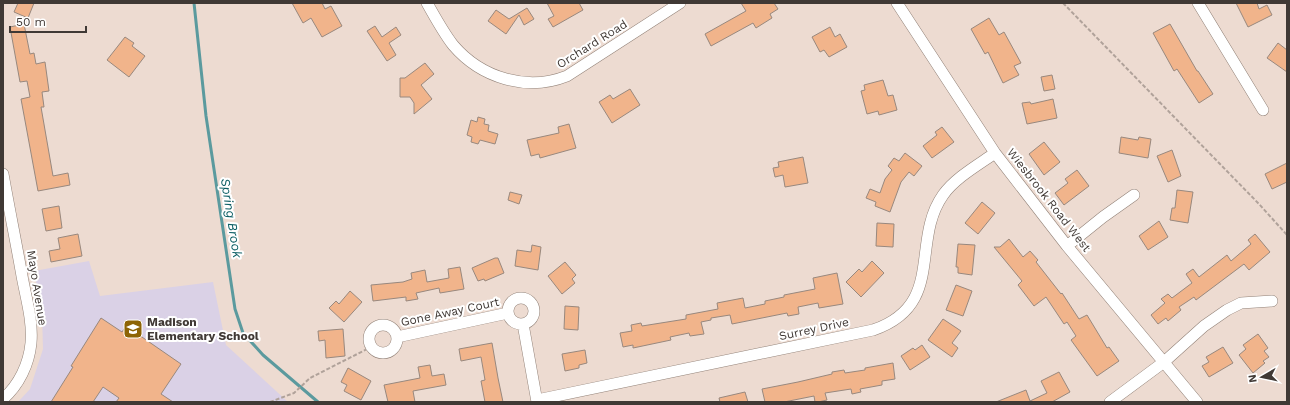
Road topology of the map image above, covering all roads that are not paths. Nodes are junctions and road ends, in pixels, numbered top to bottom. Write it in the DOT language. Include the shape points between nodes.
graph roads {
  1 [pos="426,3"];
  2 [pos="680,3"];
  3 [pos="897,3"];
  4 [pos="1198,3"];
  5 [pos="1263,110"];
  6 [pos="995,153"];
  7 [pos="3,174"];
  8 [pos="1134,195"];
  9 [pos="1067,246"];
  10 [pos="1272,301"];
  11 [pos="508,312"];
  12 [pos="523,324"];
  13 [pos="397,337"];
  14 [pos="1164,362"];
  15 [pos="3,399"];
  16 [pos="537,401"];
  17 [pos="1110,402"];
  18 [pos="1196,402"];
  1 -- 2 [label="street, Orchard Road" via="453,44 466,57 478,66 510,81 529,84 540,84 568,76"];
  3 -- 6 [label="street, Wiesbrook Road West"];
  4 -- 5 [label="street"];
  6 -- 9 [label="street, Wiesbrook Road West"];
  6 -- 16 [label="street, Surrey Drive" via="963,176 943,195 930,227 924,272 912,303 888,324 873,330"];
  7 -- 15 [label="street, Mayo Avenue" via="31,336 30,352 25,366 13,390"];
  8 -- 9 [label="street"];
  9 -- 14 [label="street, Wiesbrook Road West"];
  10 -- 14 [label="street" via="1241,303 1227,310 1186,341"];
  11 -- 12 [label="street, Gone Away Court" via="513,321"];
  11 -- 12 [label="street, Gone Away Court" via="515,300 520,298 530,301 534,315"];
  11 -- 13 [label="street, Gone Away Court"];
  12 -- 16 [label="street"];
  13 -- 13 [label="street, Gone Away Court" via="391,352 380,354 371,347 369,337 371,331 380,325 391,328"];
  14 -- 17 [label="street"];
  14 -- 18 [label="street, Wiesbrook Road West"];
}
